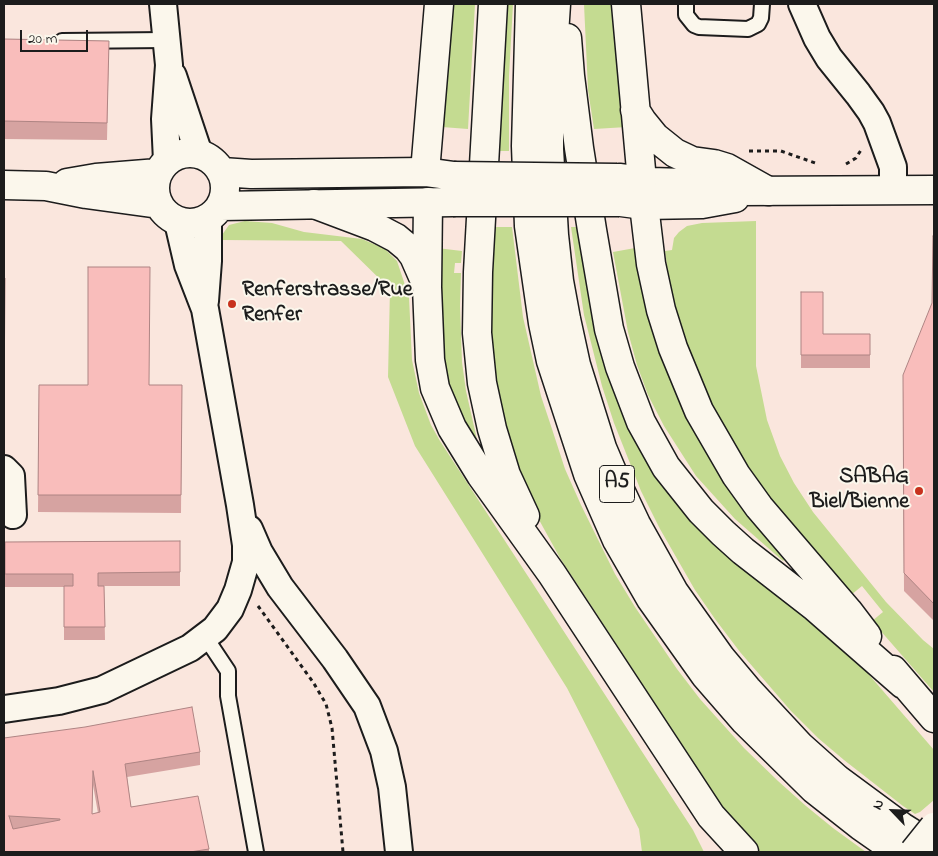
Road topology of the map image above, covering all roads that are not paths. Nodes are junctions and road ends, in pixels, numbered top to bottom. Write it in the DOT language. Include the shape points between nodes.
graph roads {
  1 [pos="163,4"];
  2 [pos="439,4"];
  3 [pos="493,4"];
  4 [pos="530,4"];
  5 [pos="556,4"];
  6 [pos="565,4"];
  7 [pos="626,4"];
  8 [pos="686,4"];
  9 [pos="762,4"];
  10 [pos="802,4"];
  11 [pos="52,41"];
  12 [pos="167,52"];
  13 [pos="635,110"];
  14 [pos="199,154"];
  15 [pos="163,167"];
  16 [pos="222,172"];
  17 [pos="4,185"];
  18 [pos="46,186"];
  19 [pos="439,188"];
  20 [pos="893,190"];
  21 [pos="934,190"];
  22 [pos="631,191"];
  23 [pos="768,191"];
  24 [pos="314,204"];
  25 [pos="168,213"];
  26 [pos="214,213"];
  27 [pos="426,287"];
  28 [pos="205,309"];
  29 [pos="4,469"];
  30 [pos="240,505"];
  31 [pos="14,515"];
  32 [pos="552,574"];
  33 [pos="206,638"];
  34 [pos="903,684"];
  35 [pos="4,709"];
  36 [pos="934,718"];
  37 [pos="711,816"];
  38 [pos="934,827"];
  39 [pos="934,847"];
  40 [pos="256,852"];
  41 [pos="399,852"];
  42 [pos="725,852"];
  43 [pos="744,852"];
  44 [pos="898,852"];
  45 [pos="914,852"];
  1 -- 12 [label="street"];
  2 -- 19 [label="main road"];
  3 -- 32 [label="main road" via="477,333 486,407 498,452"];
  4 -- 44 [label="main road, A5" via="526,146 529,226 551,361 588,474 617,540 651,598 705,675 750,727 814,789"];
  5 -- 39 [label="main road, A5" via="548,149 559,281 576,365 602,448 619,488 674,592 752,695 800,746 837,779"];
  6 -- 34 [label="main road" via="570,76 603,298 620,368 641,422 666,467 706,516 742,551 815,607"];
  7 -- 13 [label="main road"];
  8 -- 9 [label="lane" via="686,15 694,25 748,29 758,24"];
  10 -- 20 [label="street" via="825,51 871,112 892,167"];
  11 -- 12 [label="lane"];
  12 -- 14 [label="street"];
  12 -- 15 [label="street"];
  13 -- 22 [label="main road"];
  13 -- 23 [label="main road" via="652,133 675,152 692,160 727,168"];
  14 -- 15 [label="main road" via="182,154"];
  14 -- 16 [label="main road" via="216,164"];
  15 -- 18 [label="main road"];
  15 -- 25 [label="main road" via="155,189"];
  16 -- 19 [label="main road"];
  16 -- 26 [label="main road" via="226,189"];
  17 -- 18 [label="main road"];
  18 -- 25 [label="main road"];
  19 -- 22 [label="main road, bridge"];
  19 -- 24 [label="main road"];
  19 -- 27 [label="main road"];
  20 -- 21 [label="main road"];
  20 -- 23 [label="main road"];
  22 -- 23 [label="main road" via="702,204"];
  22 -- 34 [label="main road" via="652,264 661,310 699,411 736,476 759,507 848,611"];
  24 -- 26 [label="main road"];
  24 -- 27 [label="main road" via="374,227 402,242 420,267"];
  25 -- 26 [label="main road" via="190,224"];
  25 -- 28 [label="street"];
  26 -- 28 [label="street"];
  27 -- 32 [label="main road" via="430,360 443,408 481,475"];
  28 -- 30 [label="street"];
  29 -- 31 [label="street" via="11,476"];
  30 -- 33 [label="street" via="246,562 230,609"];
  30 -- 41 [label="street" via="254,542 280,587 367,706 384,751 392,787"];
  32 -- 37 [label="main road"];
  33 -- 35 [label="street" via="102,690 59,701"];
  33 -- 40 [label="lane" via="228,672 228,696"];
  34 -- 36 [label="main road"];
  37 -- 42 [label="main road"];
  37 -- 43 [label="main road"];
  38 -- 45 [label="main road, bridge"];
}
